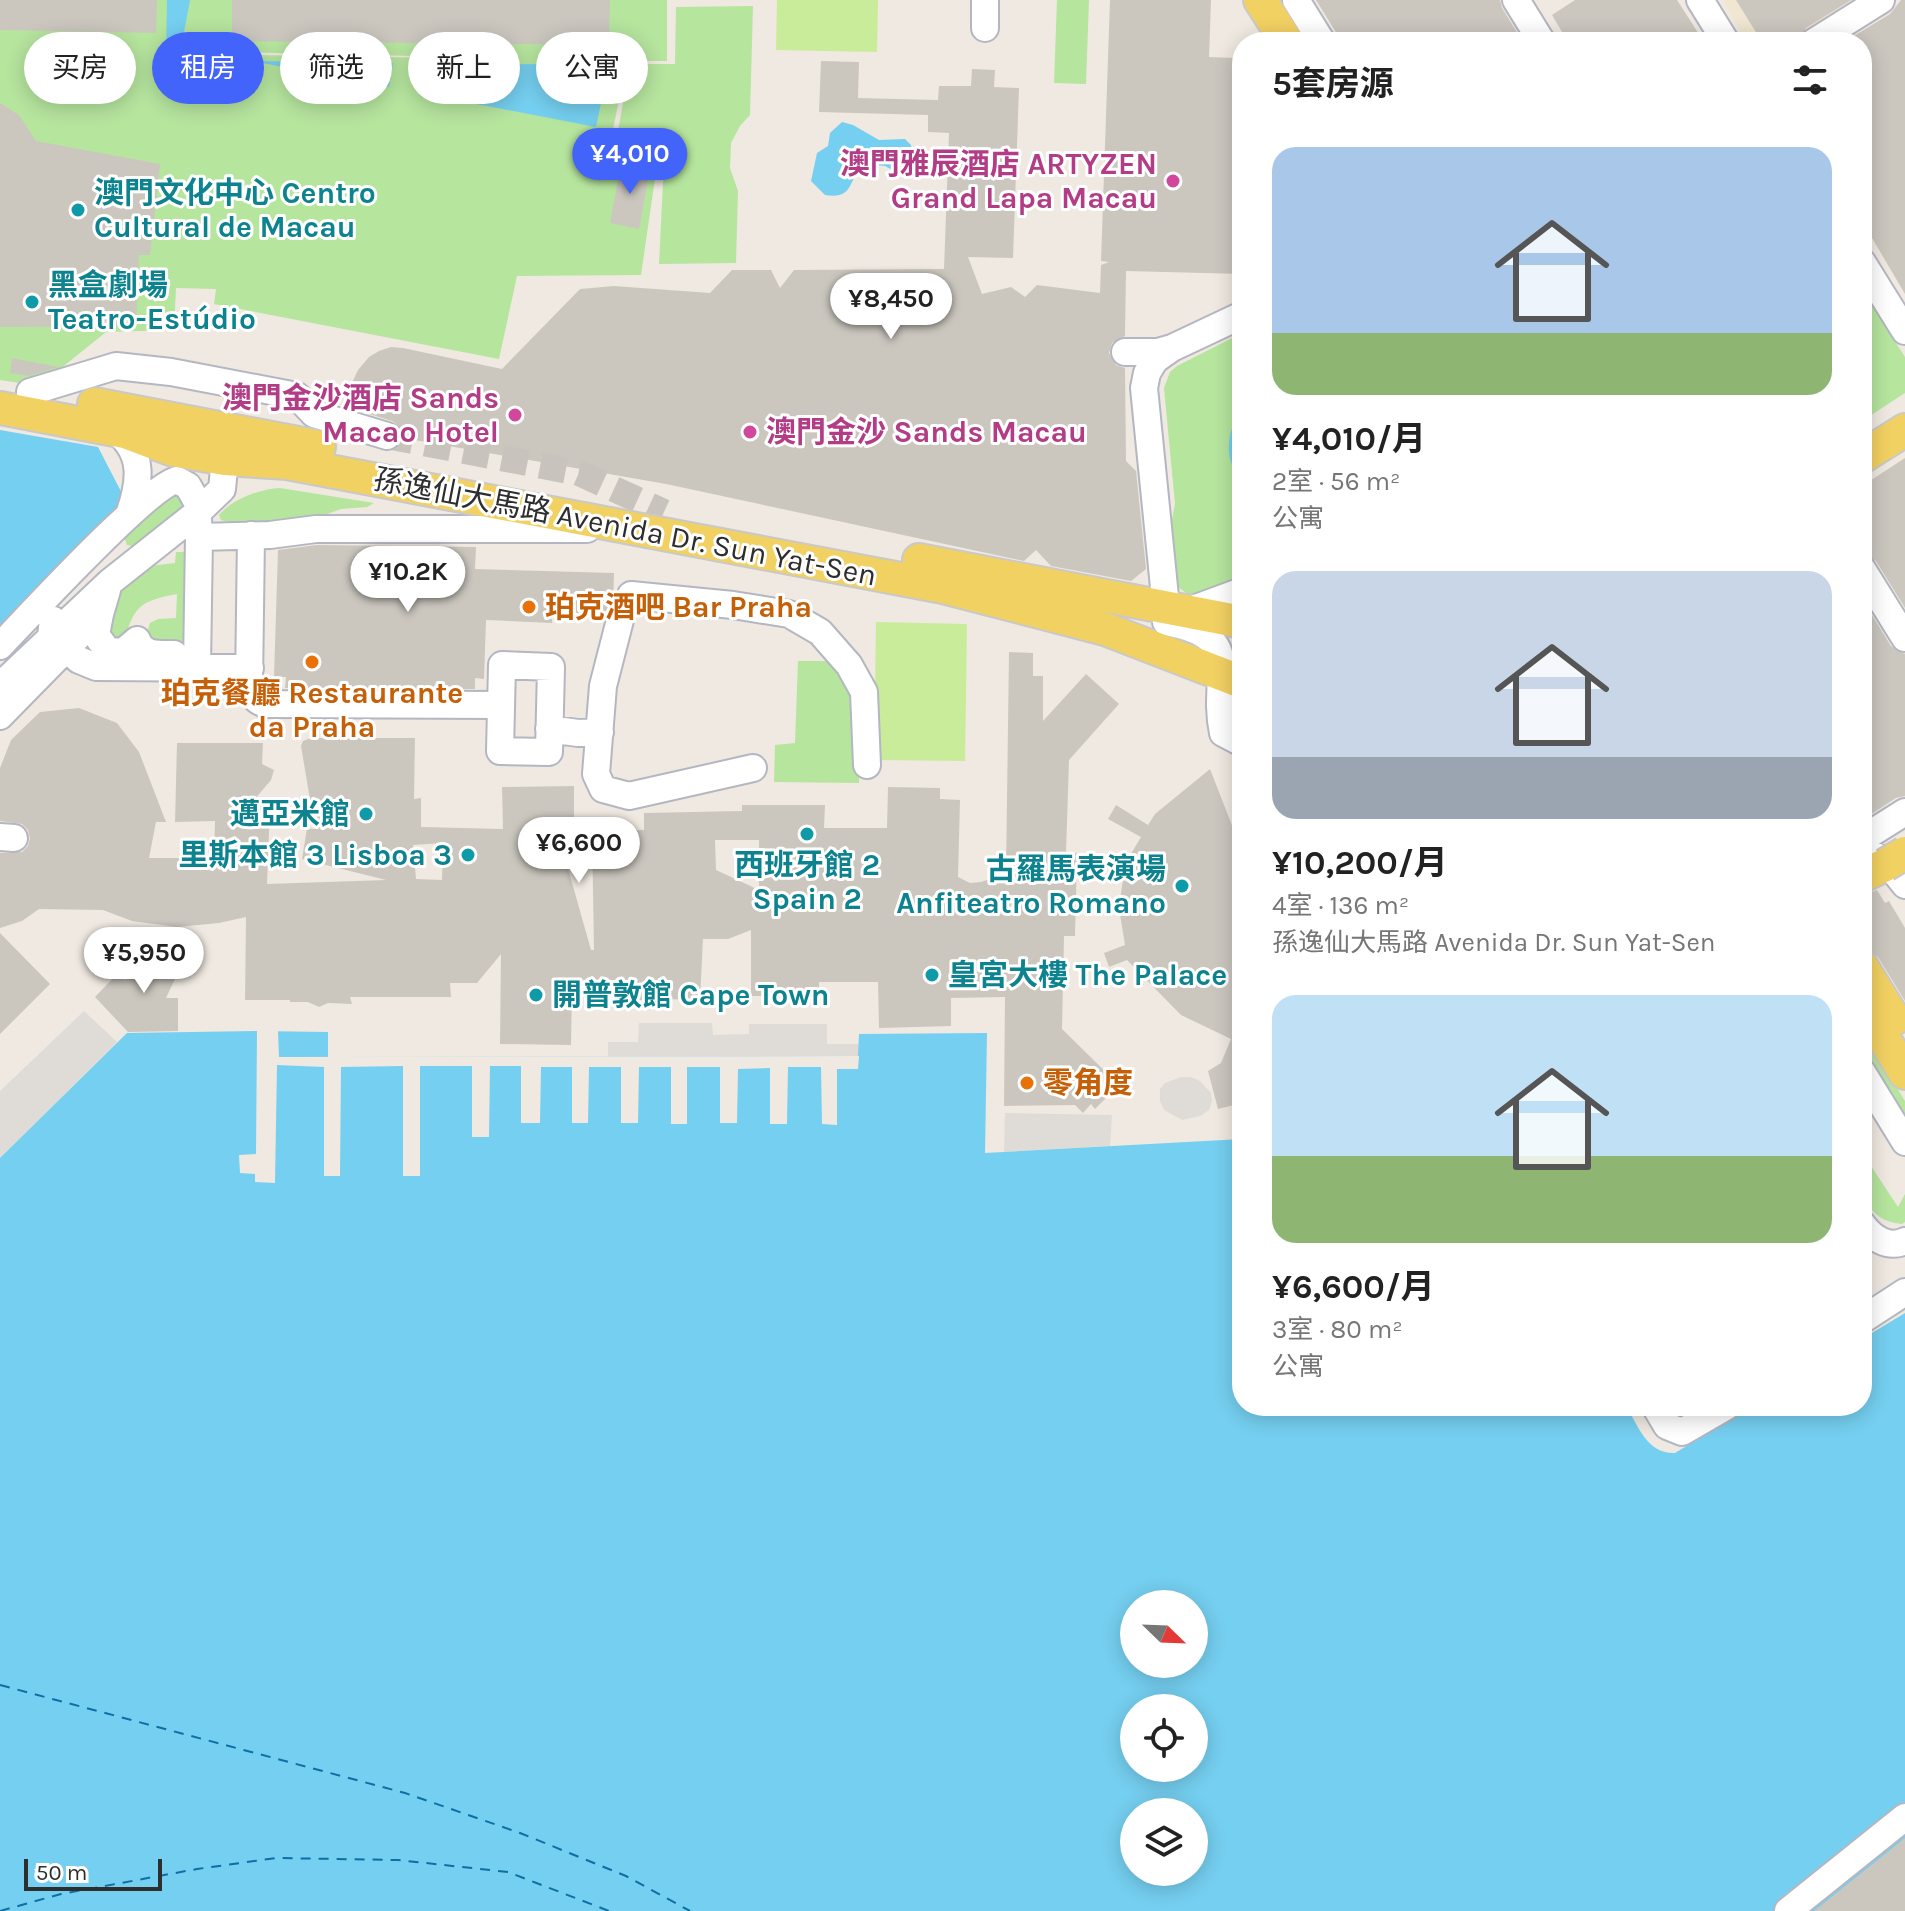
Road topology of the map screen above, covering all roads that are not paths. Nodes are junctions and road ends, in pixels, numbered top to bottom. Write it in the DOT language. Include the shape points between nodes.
graph roads {
  1 [pos="985,0"];
  2 [pos="1239,0"];
  3 [pos="1260,0"];
  4 [pos="1296,0"];
  5 [pos="1516,0"];
  6 [pos="1700,0"];
  7 [pos="1875,1"];
  8 [pos="985,28"];
  9 [pos="1258,32"];
  10 [pos="1281,32"];
  11 [pos="1316,32"];
  12 [pos="1536,32"];
  13 [pos="1720,32"];
  14 [pos="1829,32"];
  15 [pos="1872,278"];
  16 [pos="1232,320"];
  17 [pos="1905,331"];
  18 [pos="1172,348"];
  19 [pos="1125,352"];
  20 [pos="15,389"];
  21 [pos="0,408"];
  22 [pos="114,419"];
  23 [pos="1905,430"];
  24 [pos="387,436"];
  25 [pos="1872,438"];
  26 [pos="1872,451"];
  27 [pos="225,459"];
  28 [pos="1872,464"];
  29 [pos="123,521"];
  30 [pos="198,525"];
  31 [pos="641,530"];
  32 [pos="251,535"];
  33 [pos="144,556"];
  34 [pos="110,582"];
  35 [pos="59,585"];
  36 [pos="1872,585"];
  37 [pos="631,595"];
  38 [pos="1232,595"];
  39 [pos="1134,601"];
  40 [pos="1232,609"];
  41 [pos="1186,611"];
  42 [pos="100,614"];
  43 [pos="620,620"];
  44 [pos="1232,620"];
  45 [pos="1905,638"];
  46 [pos="58,643"];
  47 [pos="0,646"];
  48 [pos="197,660"];
  49 [pos="250,668"];
  50 [pos="1232,673"];
  51 [pos="1232,677"];
  52 [pos="1232,682"];
  53 [pos="0,686"];
  54 [pos="501,705"];
  55 [pos="0,716"];
  56 [pos="549,729"];
  57 [pos="600,732"];
  58 [pos="1232,738"];
  59 [pos="867,765"];
  60 [pos="753,768"];
  61 [pos="1905,812"];
  62 [pos="1905,831"];
  63 [pos="1872,833"];
  64 [pos="1872,854"];
  65 [pos="1903,871"];
  66 [pos="1872,875"];
  67 [pos="1872,983"];
  68 [pos="1872,1019"];
  69 [pos="1905,1036"];
  70 [pos="1905,1073"];
  71 [pos="1872,1088"];
  72 [pos="1905,1142"];
  73 [pos="1872,1236"];
  74 [pos="1905,1241"];
  75 [pos="1905,1292"];
  76 [pos="1872,1313"];
  77 [pos="1661,1416"];
  78 [pos="1710,1416"];
  79 [pos="1905,1817"];
  80 [pos="1788,1911"];
  1 -- 8 [label="street"];
  2 -- 9 [label="main road"];
  3 -- 10 [label="main road"];
  4 -- 11 [label="street"];
  5 -- 12 [label="street"];
  6 -- 13 [label="street"];
  7 -- 14 [label="street"];
  15 -- 17 [label="street"];
  16 -- 18 [label="street"];
  18 -- 19 [label="street"];
  18 -- 41 [label="street" via="1155,360 1144,388"];
  20 -- 22 [label="main road, 孫逸仙大馬路 Avenida Dr. Sun Yat-Sen"];
  20 -- 24 [label="street" via="116,366 171,372 297,396 314,414"];
  21 -- 22 [label="main road, 孫逸仙大馬路 Avenida Dr. Sun Yat-Sen"];
  22 -- 27 [label="main road" via="212,440"];
  22 -- 29 [label="street" via="138,466 138,489"];
  22 -- 39 [label="main road, 孫逸仙大馬路 Avenida Dr. Sun Yat-Sen"];
  23 -- 25 [label="street"];
  23 -- 26 [label="main road"];
  23 -- 28 [label="street"];
  27 -- 30 [label="street" via="222,489"];
  27 -- 31 [label="main road, 孫逸仙大馬路 Avenida Dr. Sun Yat-Sen" via="287,463"];
  29 -- 30 [label="street" via="177,480 193,492"];
  29 -- 33 [label="street" via="115,536 121,550"];
  29 -- 35 [label="street"];
  30 -- 32 [label="street"];
  30 -- 33 [label="street"];
  30 -- 48 [label="street"];
  31 -- 32 [label="street" via="316,529"];
  31 -- 51 [label="main road, 孫逸仙大馬路 Avenida Dr. Sun Yat-Sen" via="1020,605 1105,629"];
  32 -- 49 [label="street"];
  33 -- 34 [label="street"];
  34 -- 42 [label="street"];
  34 -- 46 [label="street"];
  35 -- 46 [label="street"];
  35 -- 47 [label="street"];
  36 -- 45 [label="street"];
  37 -- 59 [label="street" via="789,614 820,632 864,692"];
  38 -- 41 [label="street"];
  39 -- 41 [label="main road, 孫逸仙大馬路 Avenida Dr. Sun Yat-Sen"];
  39 -- 50 [label="street" via="1150,617 1208,635"];
  40 -- 41 [label="main road"];
  41 -- 44 [label="main road, 孫逸仙大馬路 Avenida Dr. Sun Yat-Sen"];
  42 -- 46 [label="street"];
  42 -- 48 [label="street" via="96,635 108,651 123,652 137,640 141,649"];
  43 -- 57 [label="street" via="603,686"];
  46 -- 48 [label="street" via="96,667"];
  46 -- 53 [label="street"];
  46 -- 55 [label="street"];
  48 -- 49 [label="street"];
  49 -- 54 [label="street" via="250,692 265,704"];
  52 -- 58 [label="street" via="1218,699 1223,733"];
  54 -- 56 [label="street" via="500,751 549,752"];
  54 -- 56 [label="street" via="502,665 551,667"];
  56 -- 57 [label="street"];
  57 -- 60 [label="street" via="596,774 603,789 629,796"];
  61 -- 63 [label="street"];
  62 -- 65 [label="street" via="1893,849 1893,862"];
  64 -- 65 [label="street"];
  65 -- 66 [label="main road, bridge"];
  67 -- 69 [label="main road"];
  68 -- 70 [label="main road"];
  71 -- 72 [label="street"];
  73 -- 74 [label="street" via="1890,1244"];
  75 -- 76 [label="street"];
  77 -- 78 [label="street" via="1667,1426 1682,1432"];
  79 -- 80 [label="street"];
}
